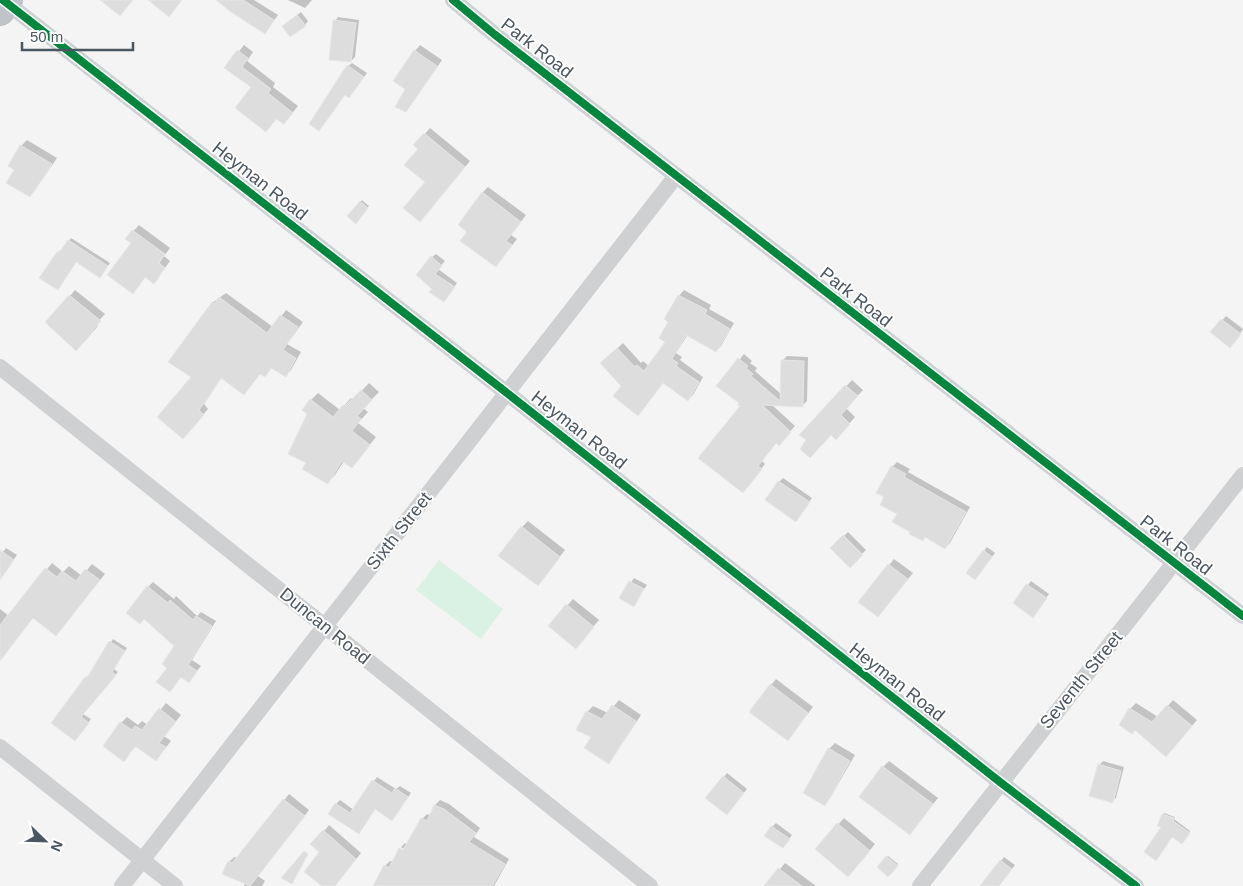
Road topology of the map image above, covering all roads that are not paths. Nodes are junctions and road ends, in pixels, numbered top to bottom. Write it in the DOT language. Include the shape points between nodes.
graph roads {
  1 [pos="453,0"];
  2 [pos="4,3"];
  3 [pos="676,176"];
  4 [pos="0,367"];
  5 [pos="507,393"];
  6 [pos="1243,475"];
  7 [pos="1174,563"];
  8 [pos="1243,616"];
  9 [pos="325,625"];
  10 [pos="0,747"];
  11 [pos="1000,782"];
  12 [pos="142,861"];
  13 [pos="122,886"];
  14 [pos="174,886"];
  15 [pos="650,886"];
  16 [pos="920,886"];
  17 [pos="1136,886"];
  1 -- 3 [label="street, Park Road"];
  2 -- 5 [label="street, Heyman Road"];
  3 -- 5 [label="street, Sixth Street"];
  3 -- 7 [label="street, Park Road"];
  4 -- 9 [label="street, Duncan Road"];
  5 -- 9 [label="street, Sixth Street"];
  5 -- 11 [label="street, Heyman Road"];
  6 -- 7 [label="street, Seventh Street"];
  7 -- 8 [label="street, Park Road"];
  7 -- 11 [label="street, Seventh Street"];
  9 -- 12 [label="street, Sixth Street"];
  9 -- 15 [label="street, Duncan Road"];
  10 -- 12 [label="street"];
  11 -- 16 [label="street, Seventh Street"];
  11 -- 17 [label="street, Heyman Road"];
  12 -- 13 [label="street, Sixth Street"];
  12 -- 14 [label="street"];
}
